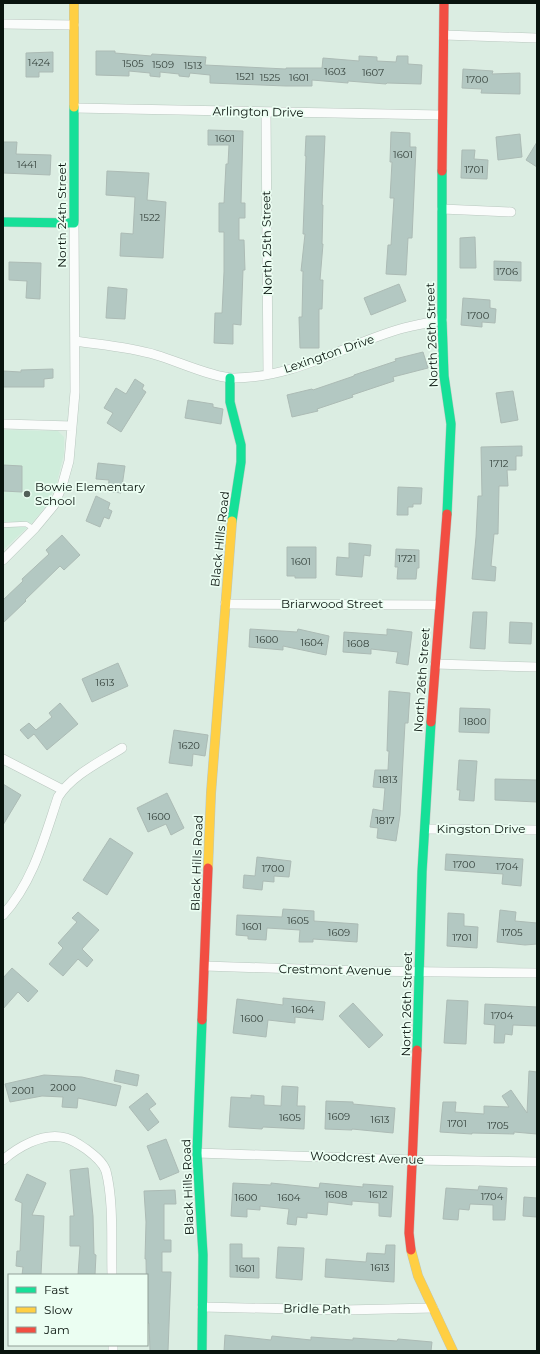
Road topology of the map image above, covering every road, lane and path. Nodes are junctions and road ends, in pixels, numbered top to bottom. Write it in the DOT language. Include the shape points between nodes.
graph roads {
  1 [pos="74,3"];
  2 [pos="444,3"];
  3 [pos="3,24"];
  4 [pos="74,25"];
  5 [pos="444,35"];
  6 [pos="536,38"];
  7 [pos="74,108"];
  8 [pos="266,112"];
  9 [pos="442,115"];
  10 [pos="442,209"];
  11 [pos="511,212"];
  12 [pos="3,222"];
  13 [pos="74,222"];
  14 [pos="442,320"];
  15 [pos="75,341"];
  16 [pos="268,374"];
  17 [pos="230,378"];
  18 [pos="3,424"];
  19 [pos="72,426"];
  20 [pos="3,525"];
  21 [pos="34,529"];
  22 [pos="3,560"];
  23 [pos="225,604"];
  24 [pos="439,605"];
  25 [pos="435,664"];
  26 [pos="537,667"];
  27 [pos="122,748"];
  28 [pos="3,759"];
  29 [pos="63,790"];
  30 [pos="425,829"];
  31 [pos="537,830"];
  32 [pos="3,916"];
  33 [pos="205,966"];
  34 [pos="420,971"];
  35 [pos="537,973"];
  36 [pos="197,1153"];
  37 [pos="3,1160"];
  38 [pos="413,1160"];
  39 [pos="537,1162"];
  40 [pos="112,1274"];
  41 [pos="202,1307"];
  42 [pos="433,1308"];
  43 [pos="202,1351"];
  44 [pos="453,1351"];
  1 -- 4 [label="street, North 24th Street"];
  2 -- 5 [label="street, North 26th Street"];
  3 -- 4 [label="street"];
  4 -- 7 [label="street, North 24th Street"];
  5 -- 6 [label="street"];
  5 -- 9 [label="street, North 26th Street"];
  7 -- 8 [label="street, Arlington Drive"];
  7 -- 13 [label="street, North 24th Street"];
  8 -- 9 [label="street, Arlington Drive"];
  8 -- 16 [label="street, North 25th Street"];
  9 -- 10 [label="street, North 26th Street"];
  10 -- 11 [label="street"];
  10 -- 14 [label="street, North 26th Street"];
  12 -- 13 [label="street"];
  13 -- 15 [label="street, North 24th Street"];
  14 -- 16 [label="street, Lexington Drive" via="401,329 302,366"];
  14 -- 24 [label="street, North 26th Street" via="444,376 451,424"];
  15 -- 17 [label="street, Lexington Drive" via="155,354"];
  15 -- 19 [label="street, North 24th Street"];
  16 -- 17 [label="street, Lexington Drive"];
  17 -- 23 [label="street, Black Hills Road" via="230,402 241,445 241,462 232,524"];
  18 -- 19 [label="street"];
  19 -- 21 [label="street, North 24th Street" via="69,461 62,486 54,505"];
  20 -- 21 [label="lane" via="26,524"];
  21 -- 22 [label="street, North 24th Street"];
  23 -- 24 [label="street, Briarwood Street"];
  23 -- 33 [label="street, Black Hills Road" via="211,793"];
  24 -- 25 [label="street, North 26th Street"];
  25 -- 26 [label="street"];
  25 -- 30 [label="street, North 26th Street"];
  27 -- 29 [label="street" via="75,779"];
  28 -- 29 [label="street"];
  29 -- 32 [label="street" via="33,869"];
  30 -- 31 [label="street, Kingston Drive"];
  30 -- 34 [label="street, North 26th Street"];
  33 -- 34 [label="street, Crestmont Avenue"];
  33 -- 36 [label="street, Black Hills Road"];
  34 -- 35 [label="street, Crestmont Avenue"];
  34 -- 38 [label="street, North 26th Street"];
  36 -- 38 [label="street, Woodcrest Avenue"];
  36 -- 41 [label="street, Black Hills Road" via="203,1255"];
  37 -- 40 [label="street" via="24,1145 48,1137 73,1140 95,1156 105,1168 110,1194"];
  38 -- 39 [label="street, Woodcrest Avenue"];
  38 -- 42 [label="street, North 26th Street" via="409,1233 418,1276"];
  41 -- 42 [label="street, Bridle Path" via="344,1310"];
  41 -- 43 [label="street, Black Hills Road"];
  42 -- 44 [label="street, North 26th Street"];
}
